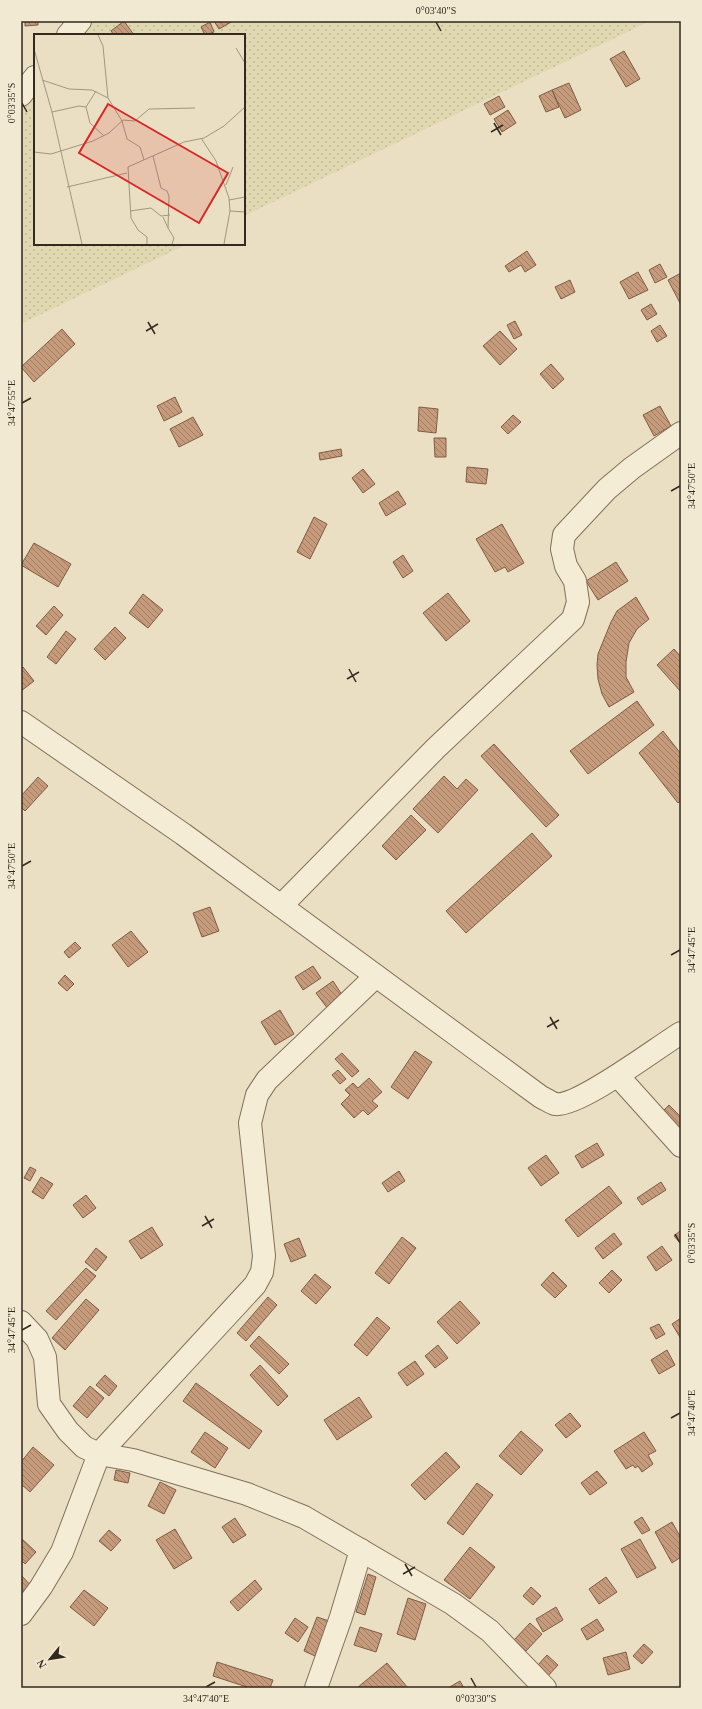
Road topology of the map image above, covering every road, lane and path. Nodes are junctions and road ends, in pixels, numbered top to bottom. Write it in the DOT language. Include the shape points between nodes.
graph roads {
  1 [pos="80,21"];
  2 [pos="69,34"];
  3 [pos="34,79"];
  4 [pos="21,96"];
  5 [pos="681,433"];
  6 [pos="21,722"];
  7 [pos="281,906"];
  8 [pos="376,976"];
  9 [pos="681,1033"];
  10 [pos="618,1076"];
  11 [pos="681,1146"];
  12 [pos="21,1322"];
  13 [pos="99,1454"];
  14 [pos="360,1550"];
  15 [pos="21,1614"];
  16 [pos="316,1688"];
  17 [pos="545,1688"];
  1 -- 2 [label="street"];
  3 -- 4 [label="street"];
  5 -- 7 [label="street" via="607,489 564,535 562,549 566,566 575,581 578,602 573,618 436,748"];
  6 -- 7 [label="street" via="183,834"];
  7 -- 8 [label="street"];
  8 -- 10 [label="street" via="541,1097 556,1104 567,1103"];
  8 -- 13 [label="street" via="266,1080 257,1095 250,1123 264,1256 262,1272 255,1285"];
  9 -- 10 [label="street"];
  10 -- 11 [label="street"];
  12 -- 13 [label="street" via="37,1339 45,1357 49,1404 68,1431 84,1447"];
  13 -- 14 [label="street" via="133,1460 246,1494 304,1517"];
  13 -- 15 [label="street" via="62,1552"];
  14 -- 16 [label="street" via="341,1617"];
  14 -- 17 [label="street" via="453,1604 490,1631"];
}
